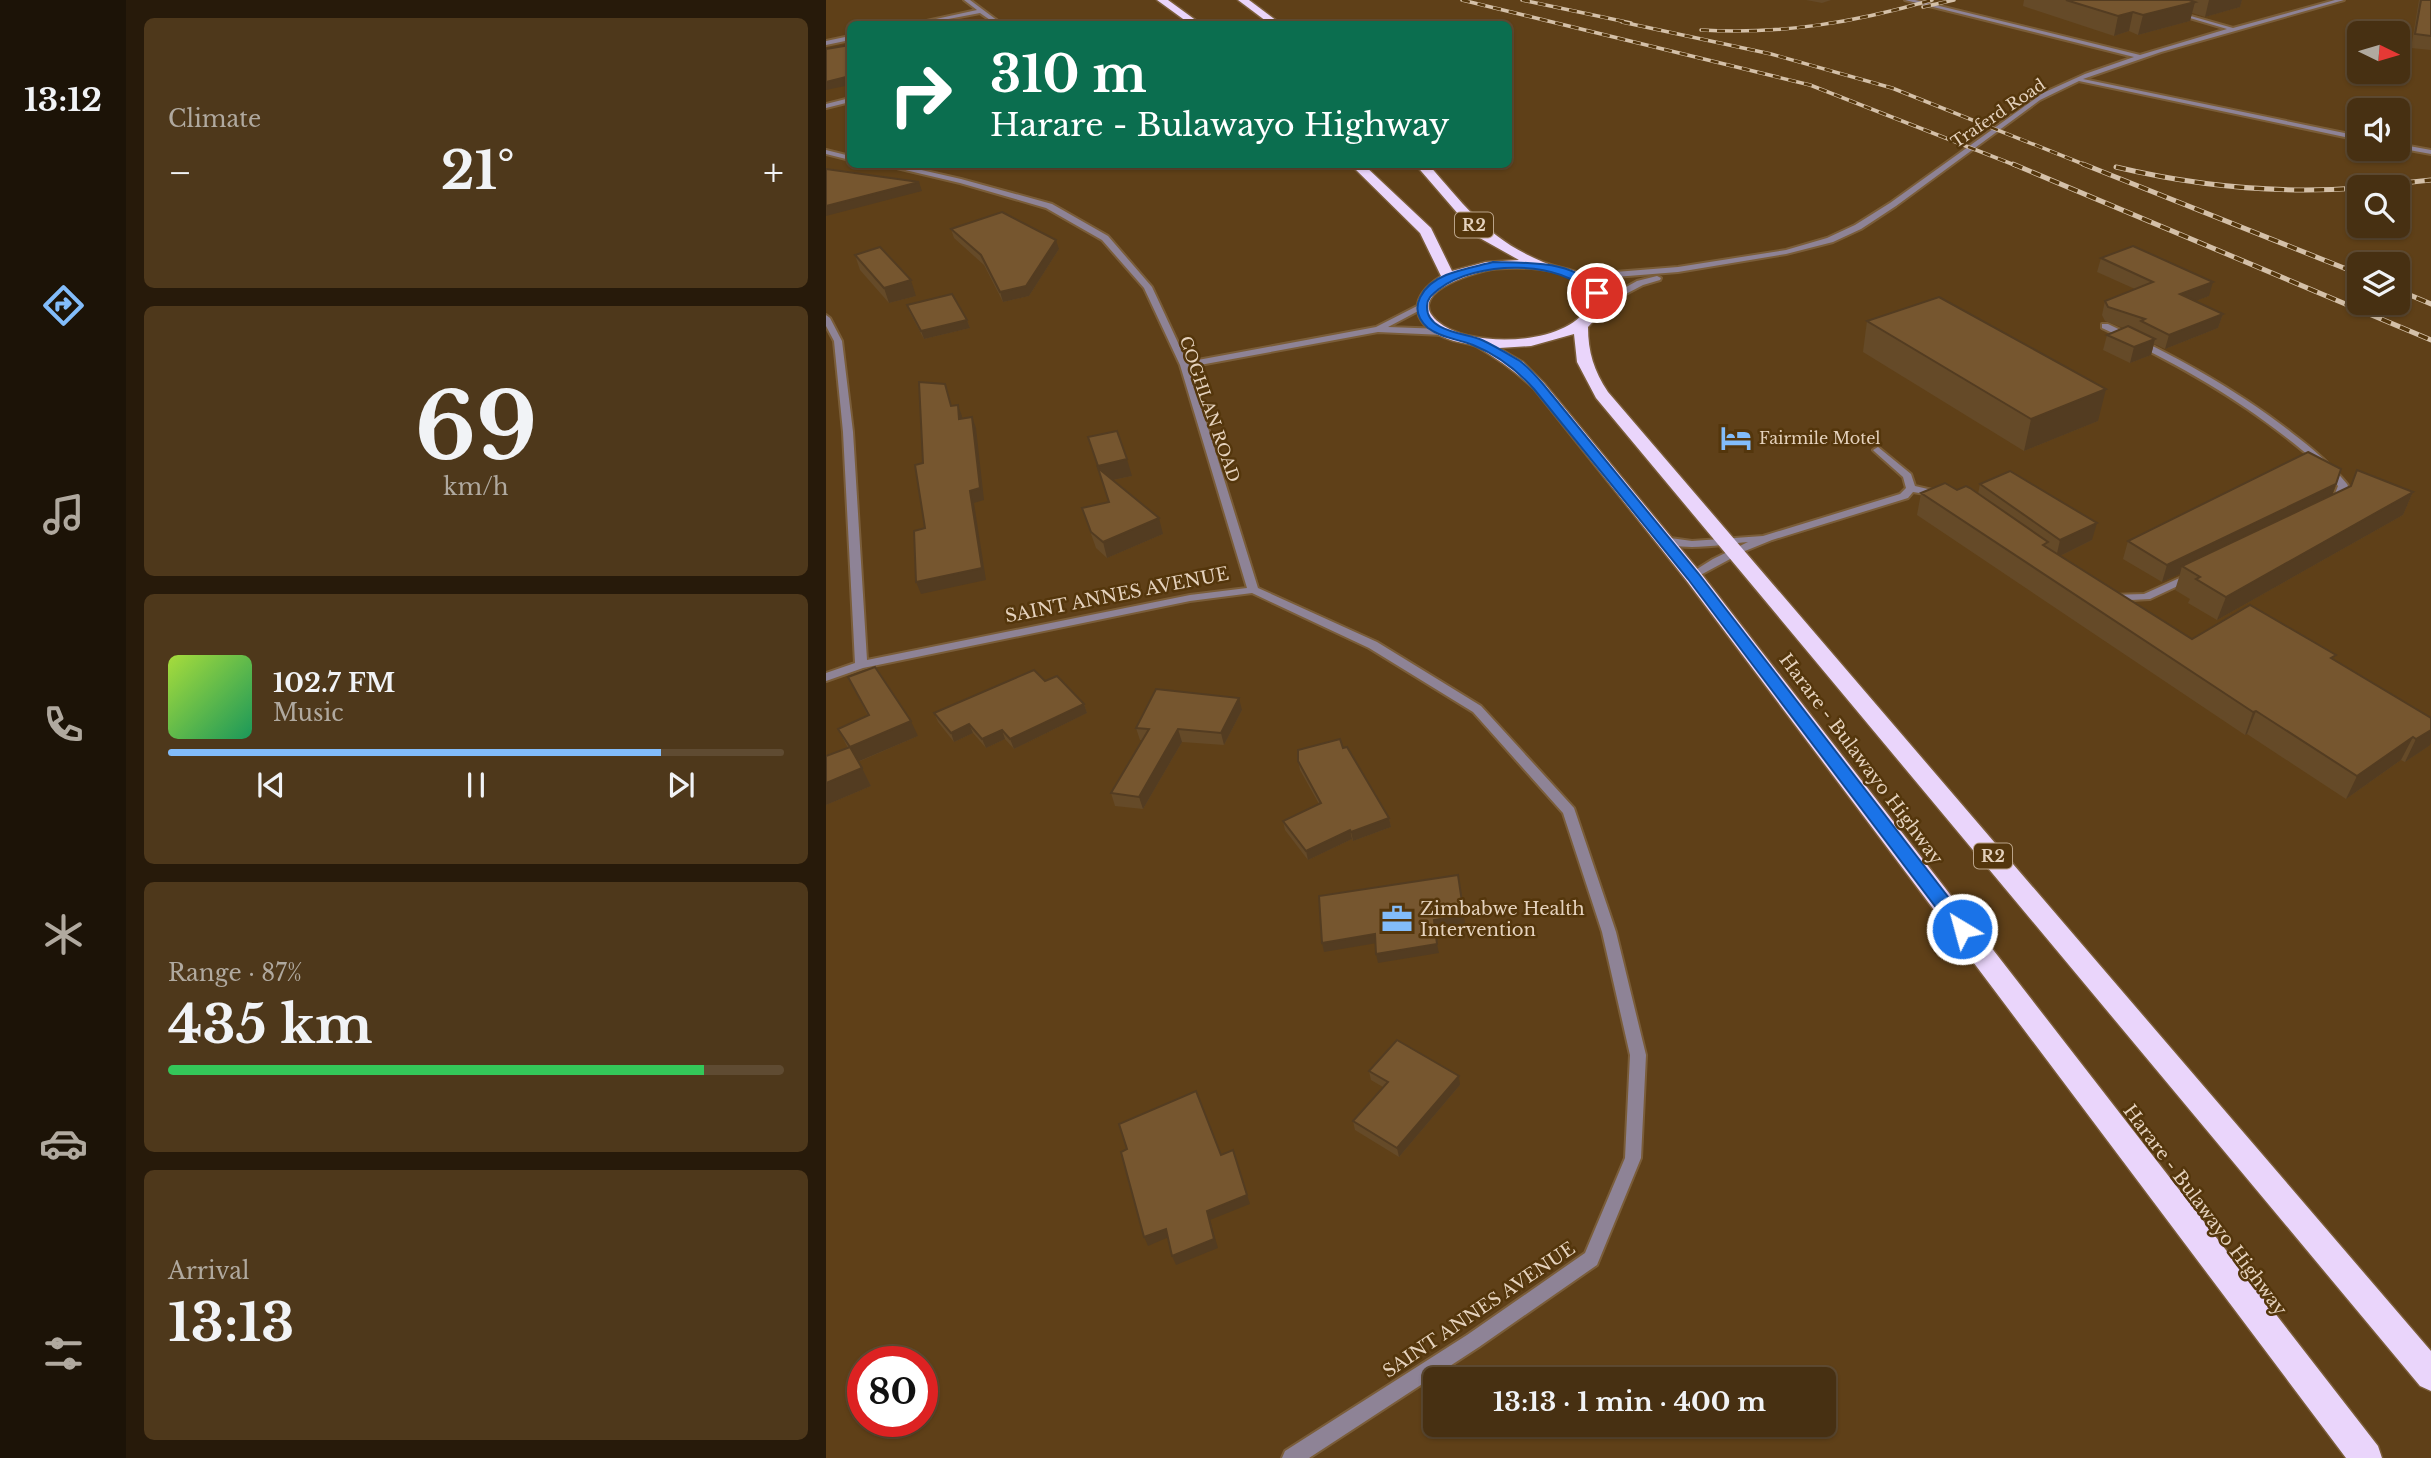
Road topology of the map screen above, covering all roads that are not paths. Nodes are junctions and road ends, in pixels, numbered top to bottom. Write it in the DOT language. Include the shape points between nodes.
graph roads {
  1 [pos="967,0"];
  2 [pos="1162,0"];
  3 [pos="1243,0"];
  4 [pos="1908,0"];
  5 [pos="2342,0"];
  6 [pos="2169,10"];
  7 [pos="981,11"];
  8 [pos="931,21"];
  9 [pos="995,21"];
  10 [pos="1192,21"];
  11 [pos="1272,21"];
  12 [pos="2235,30"];
  13 [pos="847,39"];
  14 [pos="826,43"];
  15 [pos="2141,57"];
  16 [pos="2080,81"];
  17 [pos="847,101"];
  18 [pos="826,106"];
  19 [pos="2347,136"];
  20 [pos="2410,148"];
  21 [pos="826,152"];
  22 [pos="2431,152"];
  23 [pos="847,157"];
  24 [pos="901,168"];
  25 [pos="1360,168"];
  26 [pos="1425,168"];
  27 [pos="1543,266"];
  28 [pos="1684,270"];
  29 [pos="1572,274"];
  30 [pos="1448,277"];
  31 [pos="1598,305"];
  32 [pos="1421,306"];
  33 [pos="826,318"];
  34 [pos="1581,326"];
  35 [pos="2105,326"];
  36 [pos="1377,329"];
  37 [pos="1443,332"];
  38 [pos="1477,342"];
  39 [pos="1184,365"];
  40 [pos="1878,450"];
  41 [pos="1911,488"];
  42 [pos="1953,499"];
  43 [pos="2325,510"];
  44 [pos="1663,540"];
  45 [pos="1731,546"];
  46 [pos="2206,568"];
  47 [pos="1693,576"];
  48 [pos="1254,590"];
  49 [pos="2105,596"];
  50 [pos="861,666"];
  51 [pos="826,677"];
  52 [pos="2431,1375"];
  53 [pos="1292,1458"];
  54 [pos="2366,1458"];
  1 -- 7 [label="street"];
  2 -- 10 [label="highway"];
  3 -- 11 [label="highway"];
  4 -- 15 [label="street"];
  5 -- 12 [label="street, Traferd Road"];
  6 -- 12 [label="street"];
  7 -- 8 [label="street"];
  7 -- 9 [label="street"];
  12 -- 15 [label="street, Traferd Road"];
  13 -- 14 [label="street"];
  15 -- 16 [label="street, Traferd Road"];
  16 -- 19 [label="street"];
  16 -- 28 [label="street, Traferd Road" via="2031,103 1857,227 1795,251"];
  17 -- 18 [label="street"];
  20 -- 22 [label="street"];
  21 -- 23 [label="street"];
  24 -- 39 [label="street, COGHLAN ROAD" via="1049,206 1105,238 1148,287"];
  25 -- 30 [label="highway, R2" via="1426,232"];
  26 -- 27 [label="highway, R2" via="1483,234"];
  27 -- 29 [label="highway, R2"];
  27 -- 30 [label="highway, R2" via="1493,265"];
  28 -- 29 [label="street, Traferd Road"];
  28 -- 31 [label="street, Traferd Road" via="1640,283"];
  29 -- 31 [label="highway, R2" via="1597,293"];
  30 -- 32 [label="highway, R2" via="1424,295"];
  31 -- 34 [label="highway, Harare - Bulawayo Highway" via="1594,316"];
  32 -- 36 [label="street"];
  32 -- 37 [label="highway" via="1423,316"];
  33 -- 50 [label="street" via="838,341 848,432"];
  34 -- 38 [label="highway, Harare - Bulawayo Highway" via="1535,342"];
  34 -- 45 [label="highway, Harare - Bulawayo Highway / R2" via="1585,368 1602,395"];
  35 -- 43 [label="street" via="2225,387 2332,470 2343,486 2337,505"];
  36 -- 37 [label="street"];
  36 -- 39 [label="street"];
  37 -- 38 [label="highway, Harare - Bulawayo Highway"];
  38 -- 44 [label="highway, Harare - Bulawayo Highway" via="1518,365"];
  39 -- 48 [label="street, COGHLAN ROAD"];
  40 -- 41 [label="street" via="1902,468"];
  41 -- 42 [label="street"];
  41 -- 45 [label="street" via="1904,496"];
  44 -- 45 [label="lane"];
  44 -- 47 [label="highway, Harare - Bulawayo Highway"];
  45 -- 47 [label="street"];
  45 -- 52 [label="highway, Harare - Bulawayo Highway / R2"];
  46 -- 49 [label="street" via="2146,597"];
  47 -- 54 [label="highway, Harare - Bulawayo Highway"];
  48 -- 50 [label="street, SAINT ANNES AVENUE" via="1190,598"];
  48 -- 53 [label="street, SAINT ANNES AVENUE" via="1373,645 1477,709 1569,811 1609,932 1638,1055 1633,1158 1591,1259"];
  50 -- 51 [label="street, SAINT ANNES AVENUE"];
}
